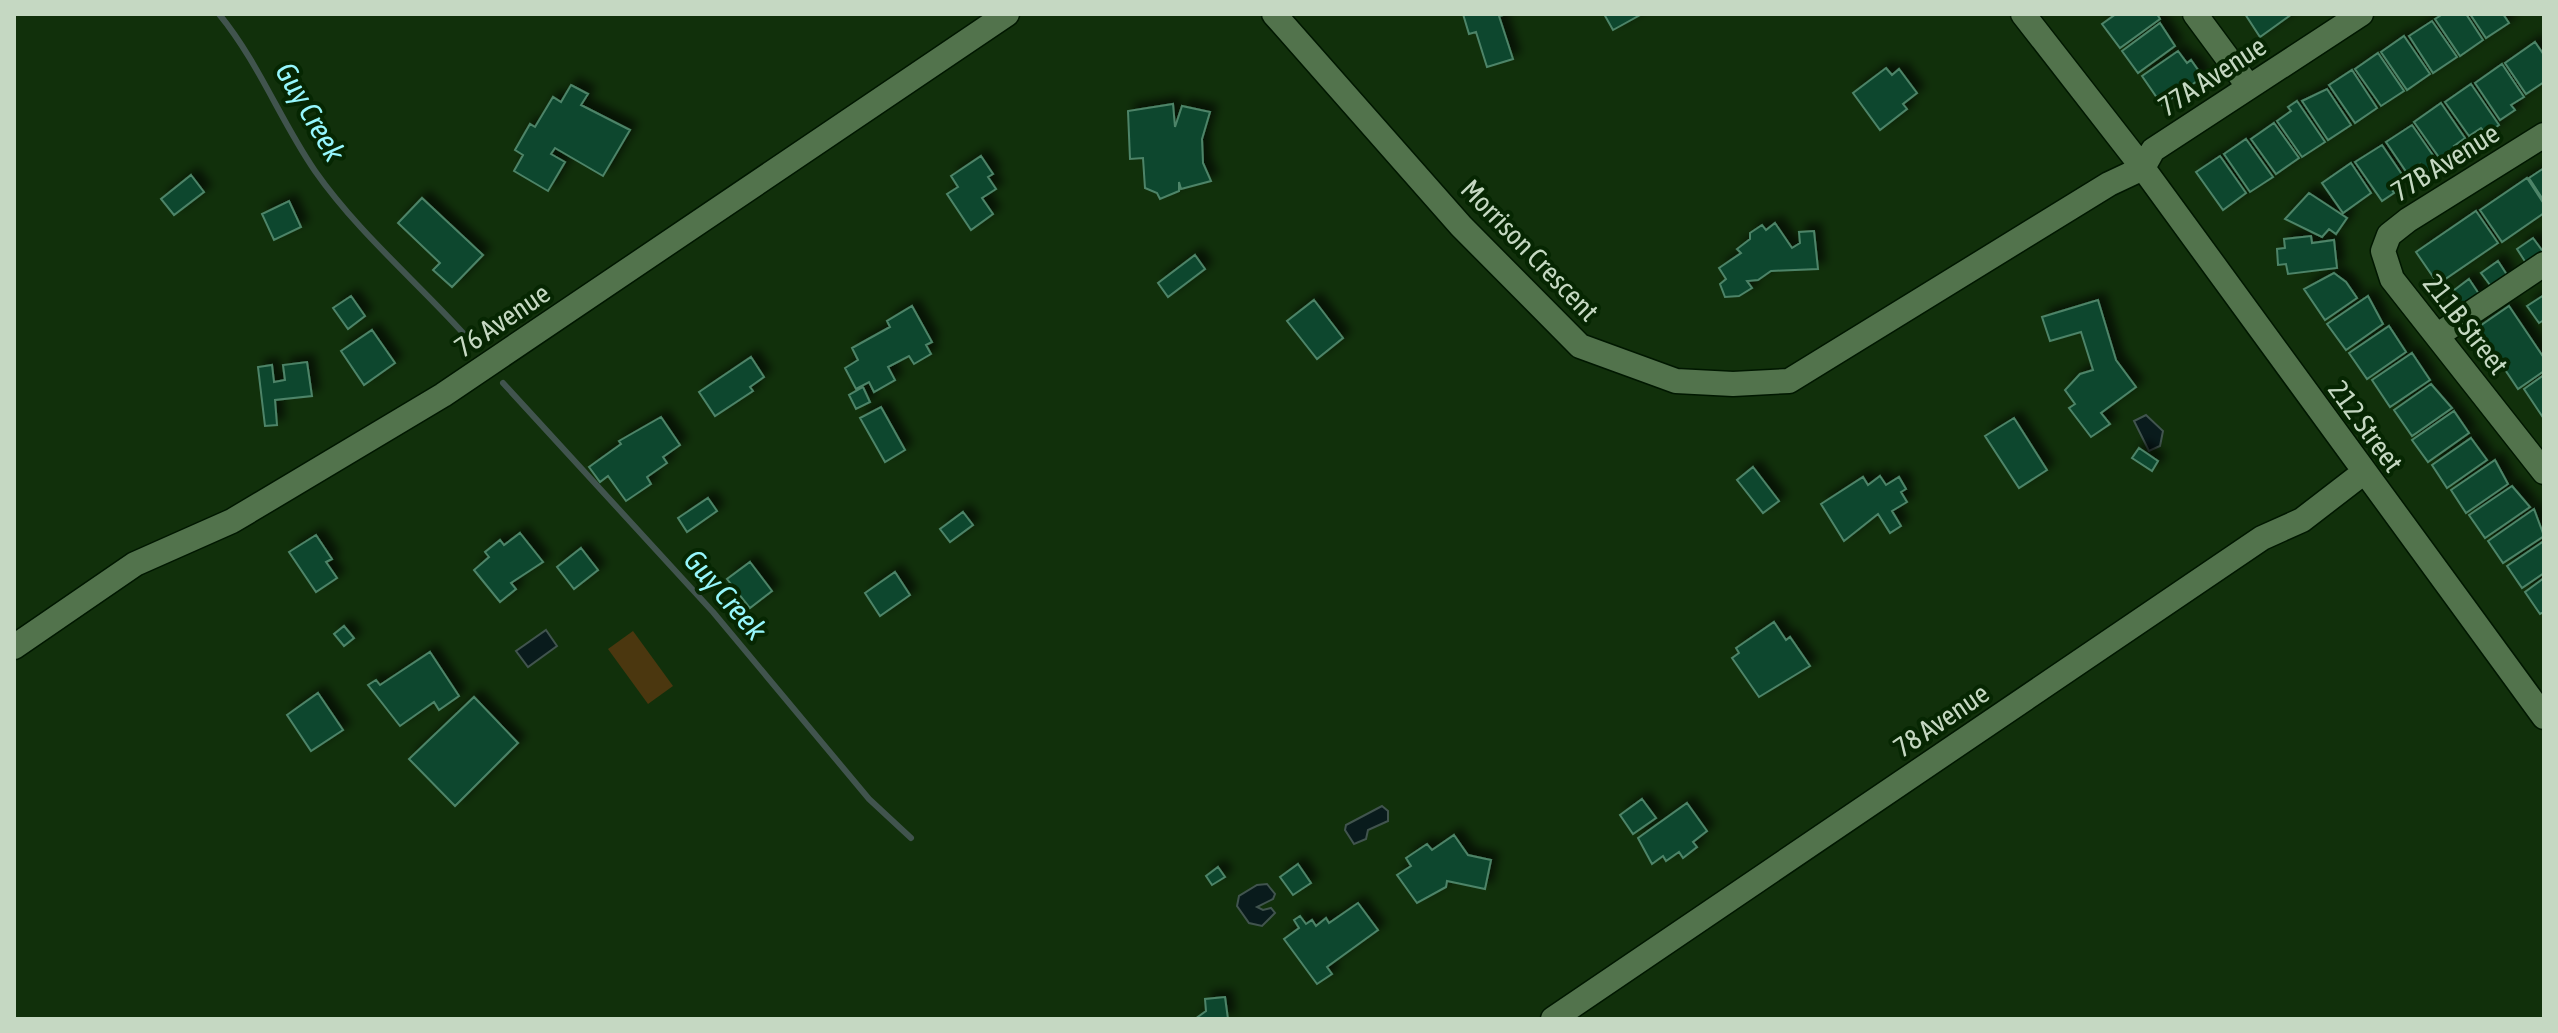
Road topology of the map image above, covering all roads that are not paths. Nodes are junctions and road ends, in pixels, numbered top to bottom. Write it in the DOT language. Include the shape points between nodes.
graph roads {
  1 [pos="1007,14"];
  2 [pos="2023,14"];
  3 [pos="2195,14"];
  4 [pos="2361,14"];
  5 [pos="1285,19"];
  6 [pos="2249,87"];
  7 [pos="2544,135"];
  8 [pos="2143,168"];
  9 [pos="2384,246"];
  10 [pos="2543,268"];
  11 [pos="2438,335"];
  12 [pos="2544,472"];
  13 [pos="2363,473"];
  14 [pos="14,647"];
  15 [pos="2544,717"];
  16 [pos="1553,1019"];
  1 -- 14 [label="street, 76 Avenue" via="443,395 232,521 135,564"];
  2 -- 8 [label="street, 212 Street"];
  3 -- 6 [label="street"];
  4 -- 6 [label="street, 77A Avenue"];
  5 -- 8 [label="street, Morrison Crescent" via="1461,226 1580,346 1676,381 1789,381"];
  6 -- 8 [label="street, 77A Avenue" via="2153,150"];
  7 -- 9 [label="street, 77B Avenue" via="2408,220"];
  8 -- 13 [label="street, 212 Street"];
  9 -- 11 [label="street, 211B Street" via="2392,279"];
  10 -- 11 [label="street"];
  11 -- 12 [label="street, 211B Street"];
  13 -- 15 [label="street, 212 Street"];
  13 -- 16 [label="street, 78 Avenue" via="2302,520 2262,538"];
}
